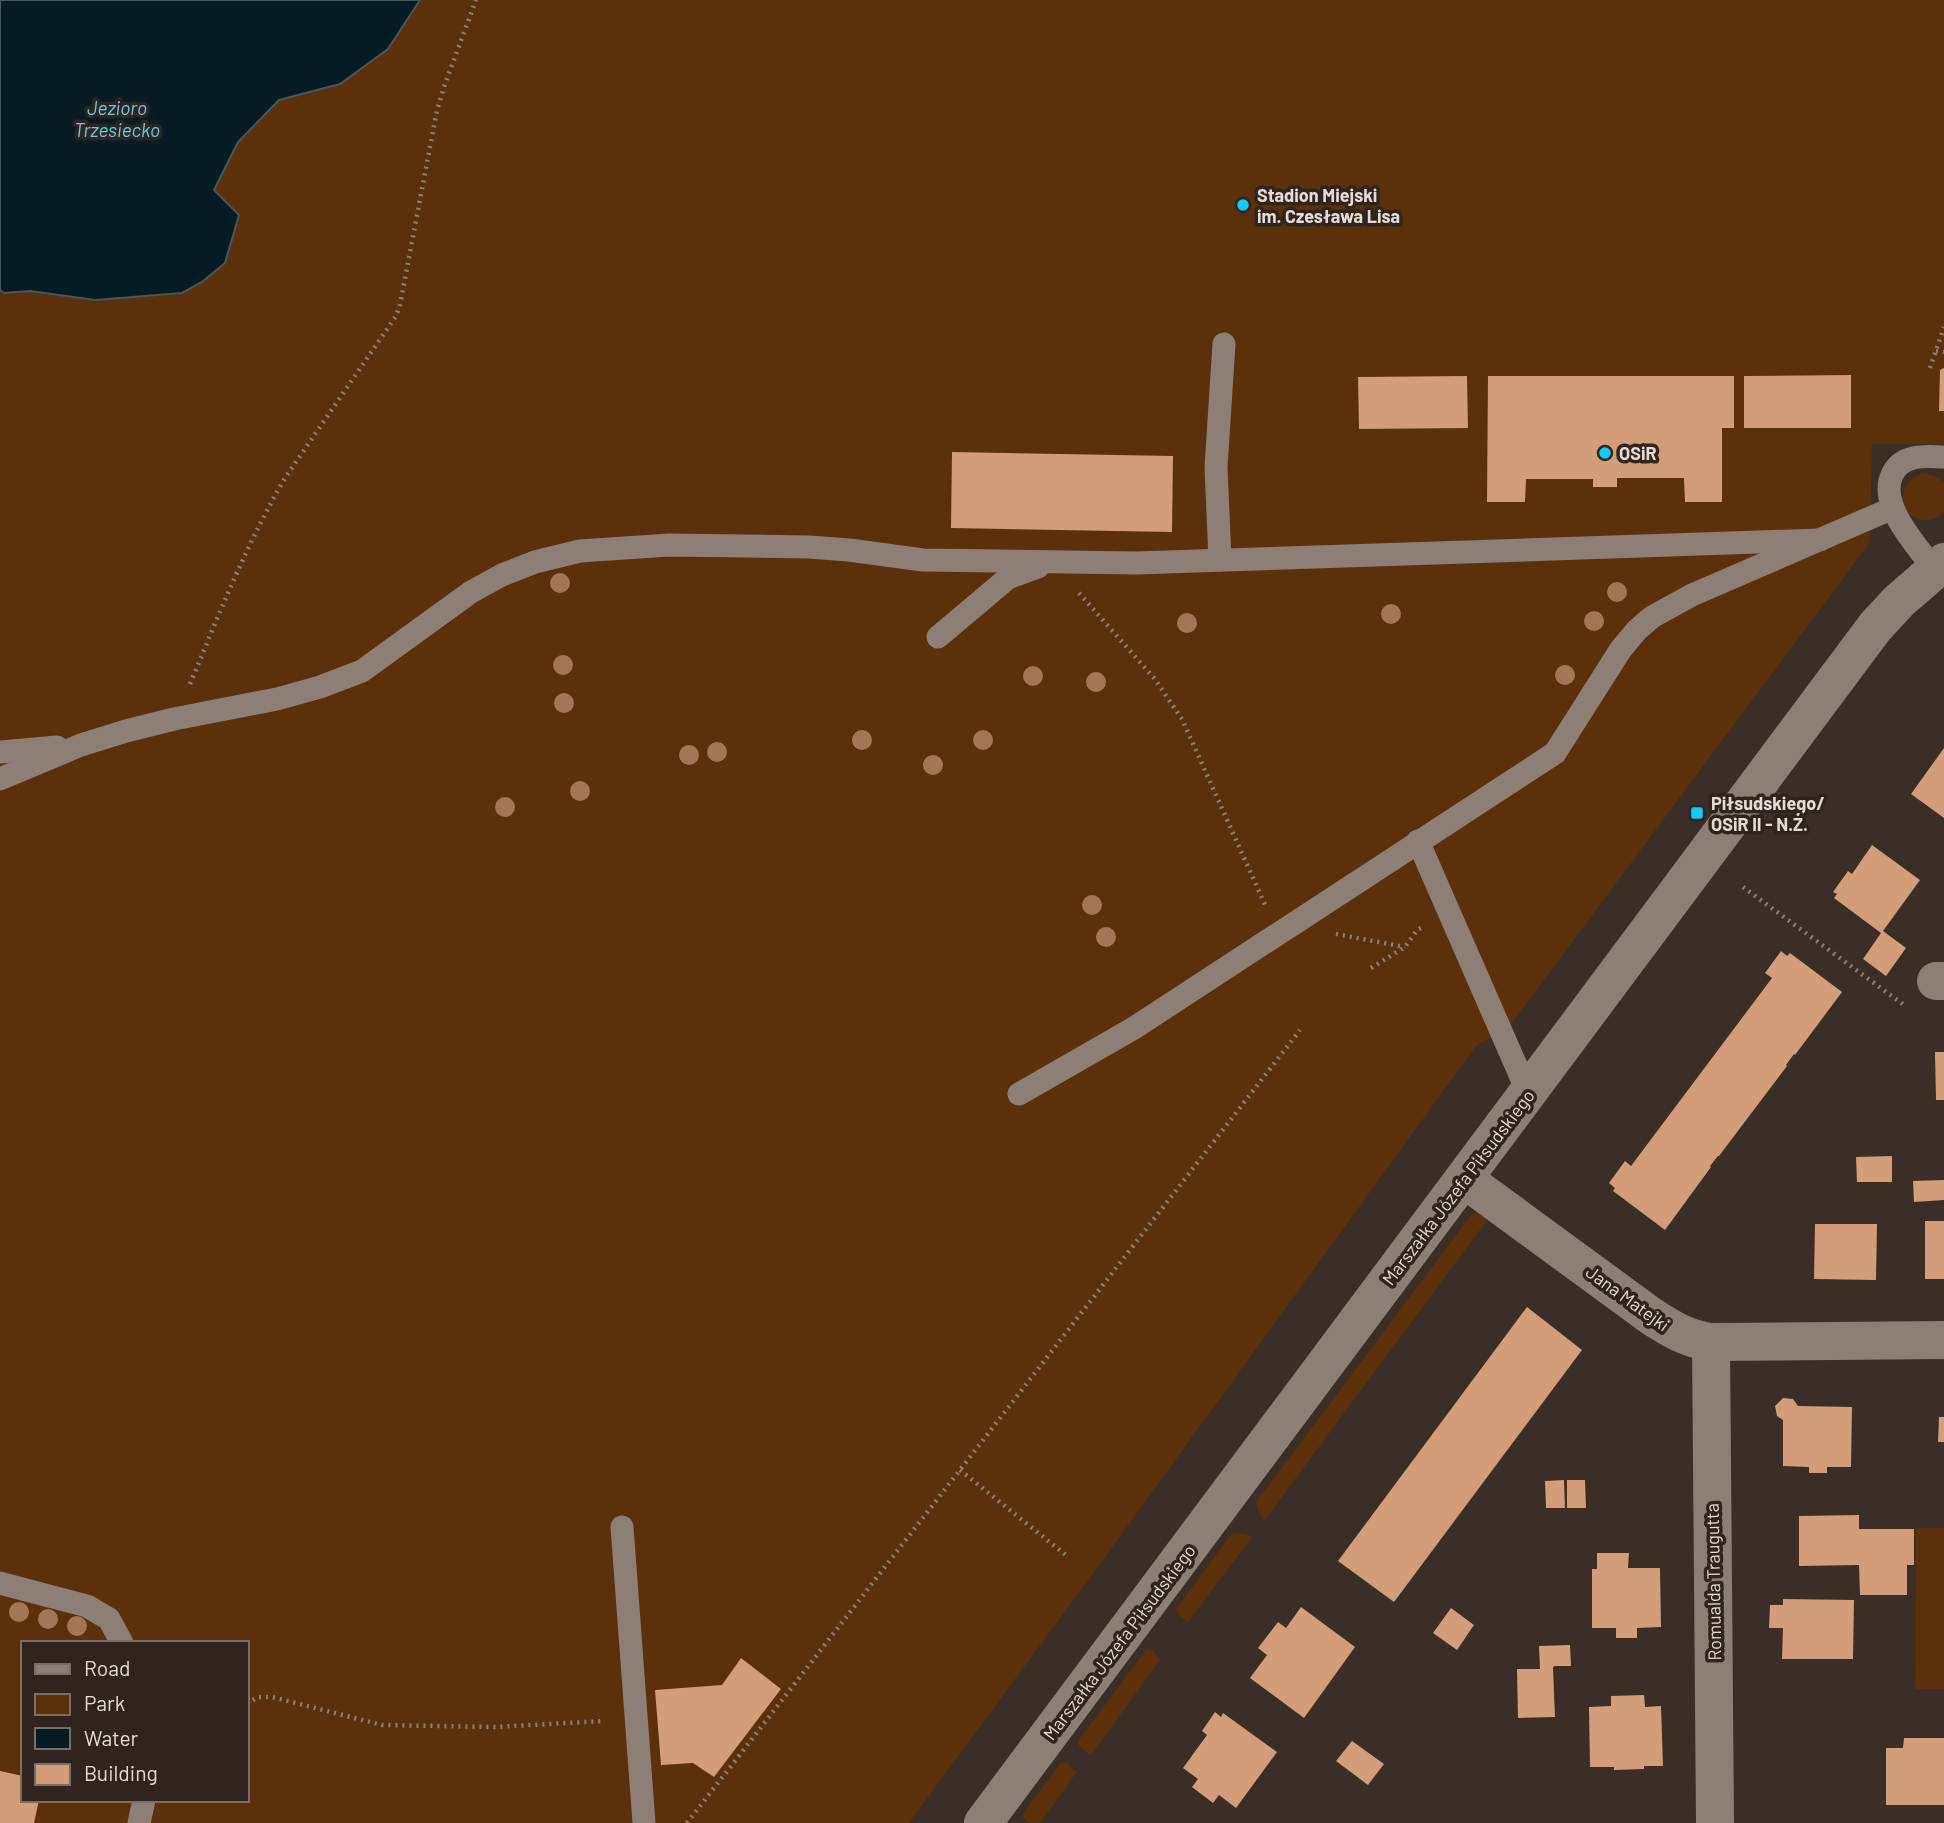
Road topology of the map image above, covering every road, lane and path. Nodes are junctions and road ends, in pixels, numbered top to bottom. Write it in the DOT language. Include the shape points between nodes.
graph roads {
  1 [pos="476,0"];
  2 [pos="1944,327"];
  3 [pos="1224,344"];
  4 [pos="1936,351"];
  5 [pos="1944,352"];
  6 [pos="1930,368"];
  7 [pos="1944,457"];
  8 [pos="1893,508"];
  9 [pos="1820,540"];
  10 [pos="1220,560"];
  11 [pos="1051,562"];
  12 [pos="1939,566"];
  13 [pos="938,637"];
  14 [pos="174,719"];
  15 [pos="81,745"];
  16 [pos="0,752"];
  17 [pos="0,779"];
  18 [pos="1418,841"];
  19 [pos="1744,887"];
  20 [pos="1452,918"];
  21 [pos="1284,929"];
  22 [pos="1405,947"];
  23 [pos="1371,968"];
  24 [pos="1931,989"];
  25 [pos="1300,1030"];
  26 [pos="1528,1093"];
  27 [pos="1019,1094"];
  28 [pos="1464,1179"];
  29 [pos="1944,1340"];
  30 [pos="1711,1342"];
  31 [pos="960,1469"];
  32 [pos="622,1527"];
  33 [pos="1067,1556"];
  34 [pos="0,1583"];
  35 [pos="121,1641"];
  36 [pos="248,1702"];
  37 [pos="637,1720"];
  38 [pos="144,1802"];
  39 [pos="992,1820"];
  40 [pos="139,1823"];
  41 [pos="644,1823"];
  42 [pos="687,1823"];
  43 [pos="1715,1823"];
  1 -- 14 [label="path" via="437,110 396,316 271,503"];
  2 -- 4 [label="path"];
  3 -- 10 [label="lane" via="1216,467"];
  4 -- 5 [label="path"];
  4 -- 6 [label="path"];
  7 -- 8 [label="lane" via="1913,457 1901,462 1888,484"];
  8 -- 9 [label="lane"];
  8 -- 12 [label="lane" via="1902,526"];
  9 -- 10 [label="lane"];
  9 -- 18 [label="lane" via="1652,617 1621,649 1555,753"];
  10 -- 11 [label="lane"];
  11 -- 13 [label="lane" via="1008,578"];
  11 -- 14 [label="lane" via="923,560 809,547 669,545 580,551 535,562 471,592 362,671 277,699"];
  11 -- 21 [label="path" via="1154,678 1182,719"];
  12 -- 26 [label="street, Marszałka Józefa Piłsudskiego" via="1875,627"];
  14 -- 15 [label="lane"];
  15 -- 16 [label="lane"];
  15 -- 17 [label="lane"];
  18 -- 20 [label="lane"];
  18 -- 21 [label="lane"];
  19 -- 24 [label="path" via="1904,1005"];
  20 -- 22 [label="path" via="1417,930"];
  20 -- 26 [label="lane"];
  21 -- 22 [label="path"];
  21 -- 27 [label="lane" via="1134,1028"];
  22 -- 23 [label="path"];
  25 -- 31 [label="path"];
  26 -- 28 [label="street, Marszałka Józefa Piłsudskiego"];
  28 -- 30 [label="street, Jana Matejki" via="1651,1316 1679,1334"];
  28 -- 39 [label="street, Marszałka Józefa Piłsudskiego"];
  29 -- 30 [label="street, Jana Matejki"];
  30 -- 43 [label="street, Romualda Traugutta"];
  31 -- 33 [label="path"];
  31 -- 42 [label="path"];
  32 -- 37 [label="lane"];
  34 -- 35 [label="lane" via="87,1606 108,1619"];
  36 -- 37 [label="path" via="272,1697 382,1725 494,1727"];
  37 -- 41 [label="lane"];
  38 -- 40 [label="lane"];
}
